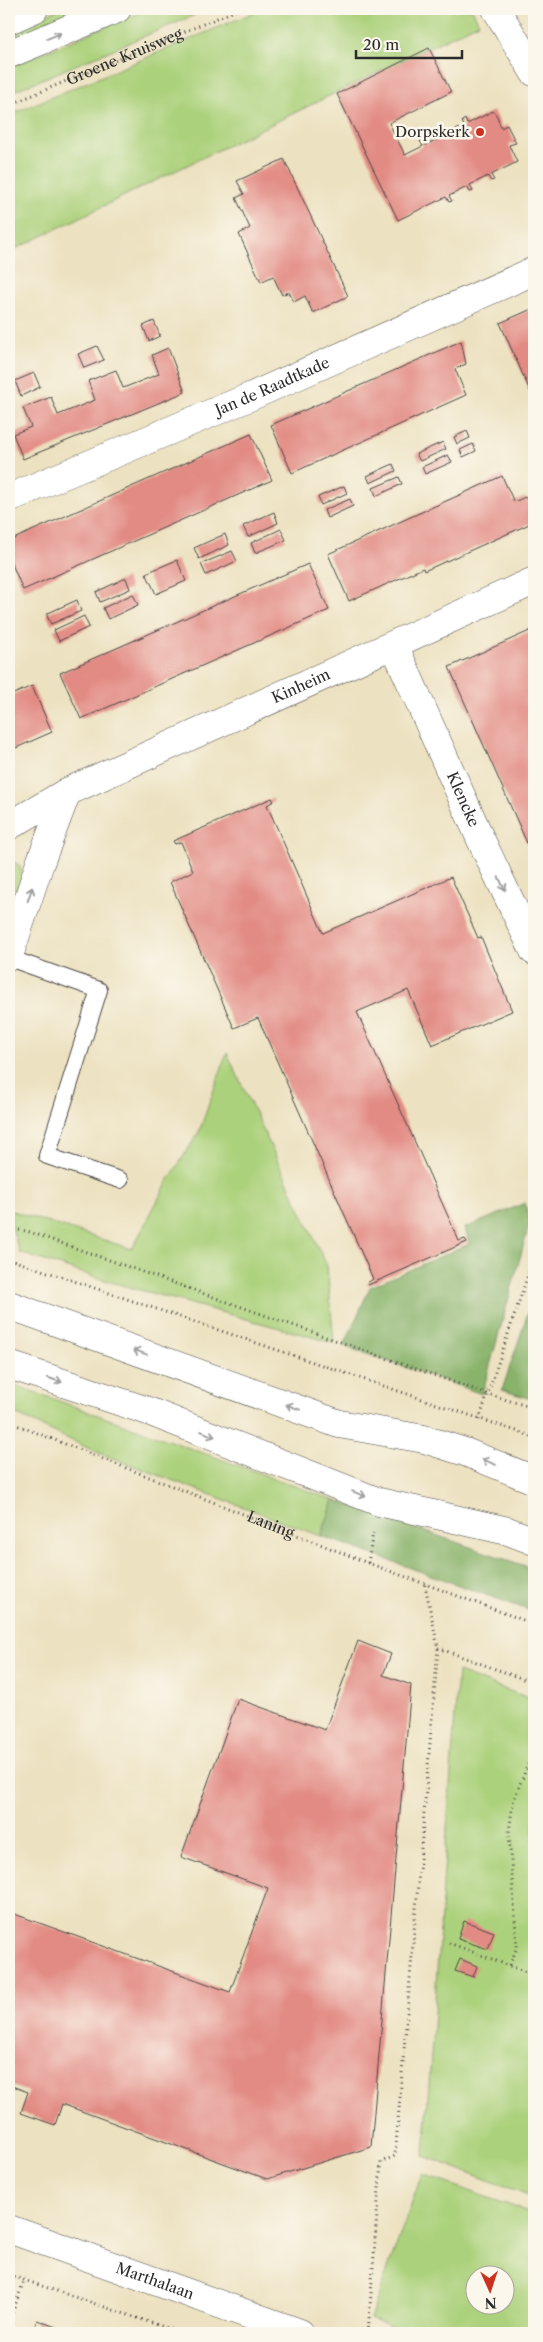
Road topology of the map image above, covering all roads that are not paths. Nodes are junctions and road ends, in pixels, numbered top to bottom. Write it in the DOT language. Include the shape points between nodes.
graph roads {
  1 [pos="34,9"];
  2 [pos="117,9"];
  3 [pos="496,9"];
  4 [pos="9,20"];
  5 [pos="9,54"];
  6 [pos="534,72"];
  7 [pos="534,271"];
  8 [pos="9,498"];
  9 [pos="534,581"];
  10 [pos="394,645"];
  11 [pos="67,792"];
  12 [pos="9,826"];
  13 [pos="534,951"];
  14 [pos="9,957"];
  15 [pos="120,1180"];
  16 [pos="9,1305"];
  17 [pos="9,1365"];
  18 [pos="534,1480"];
  19 [pos="534,1541"];
  20 [pos="9,2229"];
  21 [pos="300,2333"];
  1 -- 4 [label="street"];
  5 -- 2 [label="street, one-way"];
  3 -- 6 [label="street"];
  7 -- 8 [label="street, Jan de Raadtkade"];
  9 -- 10 [label="street, Kinheim"];
  10 -- 11 [label="street, Kinheim"];
  10 -- 13 [label="street, Klencke, one-way"];
  11 -- 12 [label="street, Kinheim"];
  14 -- 11 [label="street, one-way"];
  14 -- 15 [label="lane" via="99,990 47,1156"];
  18 -- 16 [label="street, one-way" via="424,1439 338,1424"];
  17 -- 19 [label="street, one-way" via="148,1411 379,1502 508,1531"];
  20 -- 21 [label="street, Marthalaan"];
}
